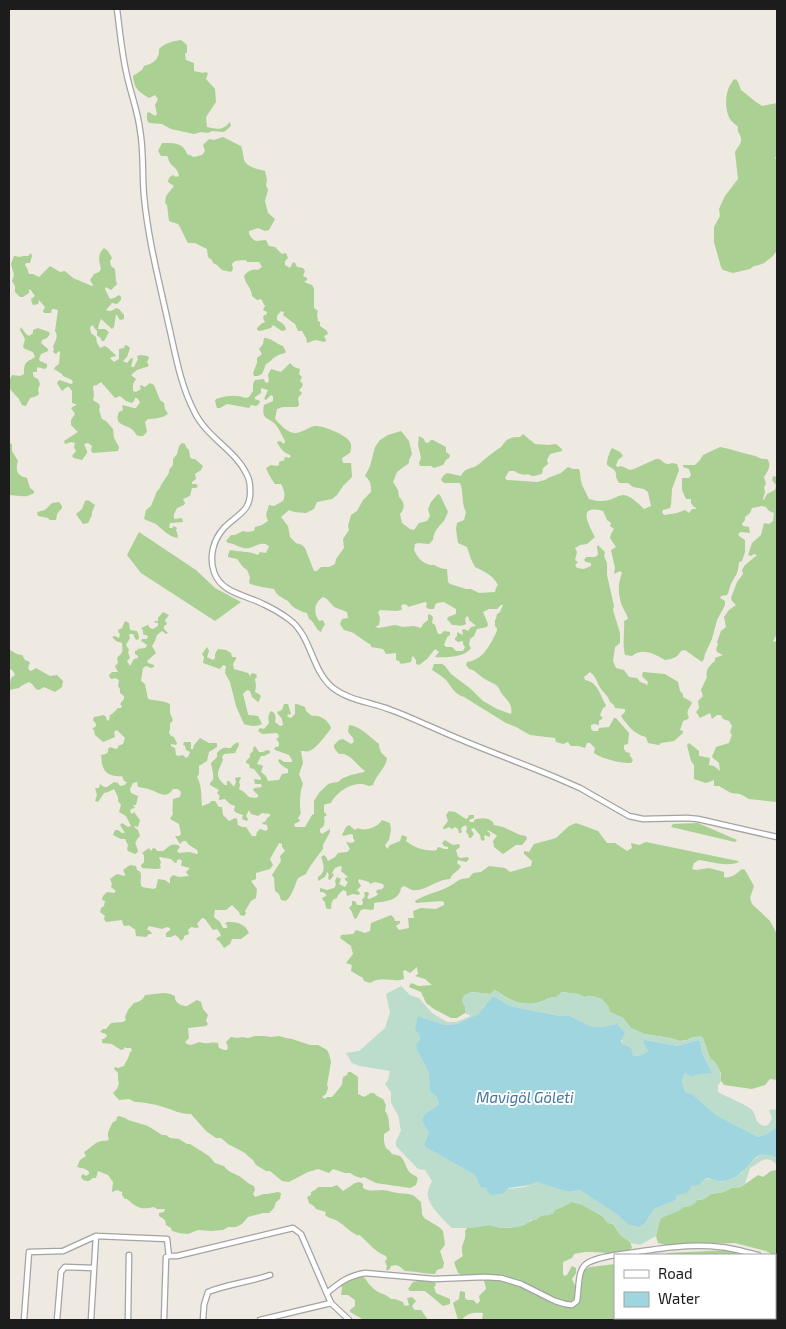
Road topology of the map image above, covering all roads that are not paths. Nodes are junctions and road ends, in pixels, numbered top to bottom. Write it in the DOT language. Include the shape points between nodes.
graph roads {
  1 [pos="117,9"];
  2 [pos="777,837"];
  3 [pos="96,1236"];
  4 [pos="621,1254"];
  5 [pos="754,1254"];
  6 [pos="129,1255"];
  7 [pos="614,1255"];
  8 [pos="169,1256"];
  9 [pos="94,1268"];
  10 [pos="270,1275"];
  11 [pos="327,1293"];
  12 [pos="331,1303"];
  13 [pos="24,1320"];
  14 [pos="57,1320"];
  15 [pos="90,1320"];
  16 [pos="128,1320"];
  17 [pos="164,1320"];
  18 [pos="203,1320"];
  19 [pos="260,1320"];
  20 [pos="349,1320"];
  1 -- 2 [label="street" via="124,64 140,130 147,226 178,365 194,412 209,434 242,466 249,479 248,506 225,527 214,544 212,563 217,579 230,590 262,603 292,621 303,636 320,674 336,691 346,696 390,709 557,778 629,816 698,819"];
  3 -- 8 [label="street" via="167,1239"];
  3 -- 9 [label="street"];
  3 -- 13 [label="street" via="63,1251 29,1252"];
  4 -- 5 [label="street" via="706,1246"];
  6 -- 16 [label="street"];
  7 -- 11 [label="street" via="592,1260 582,1268 577,1301 572,1304 555,1301 521,1284 485,1277 434,1279 365,1273 340,1281"];
  8 -- 11 [label="street" via="293,1228 301,1234"];
  8 -- 17 [label="street" via="166,1257"];
  9 -- 14 [label="street" via="65,1267 61,1272"];
  9 -- 15 [label="street"];
  10 -- 18 [label="street" via="208,1292"];
  11 -- 12 [label="street"];
  12 -- 19 [label="street"];
  12 -- 20 [label="street"];
}
